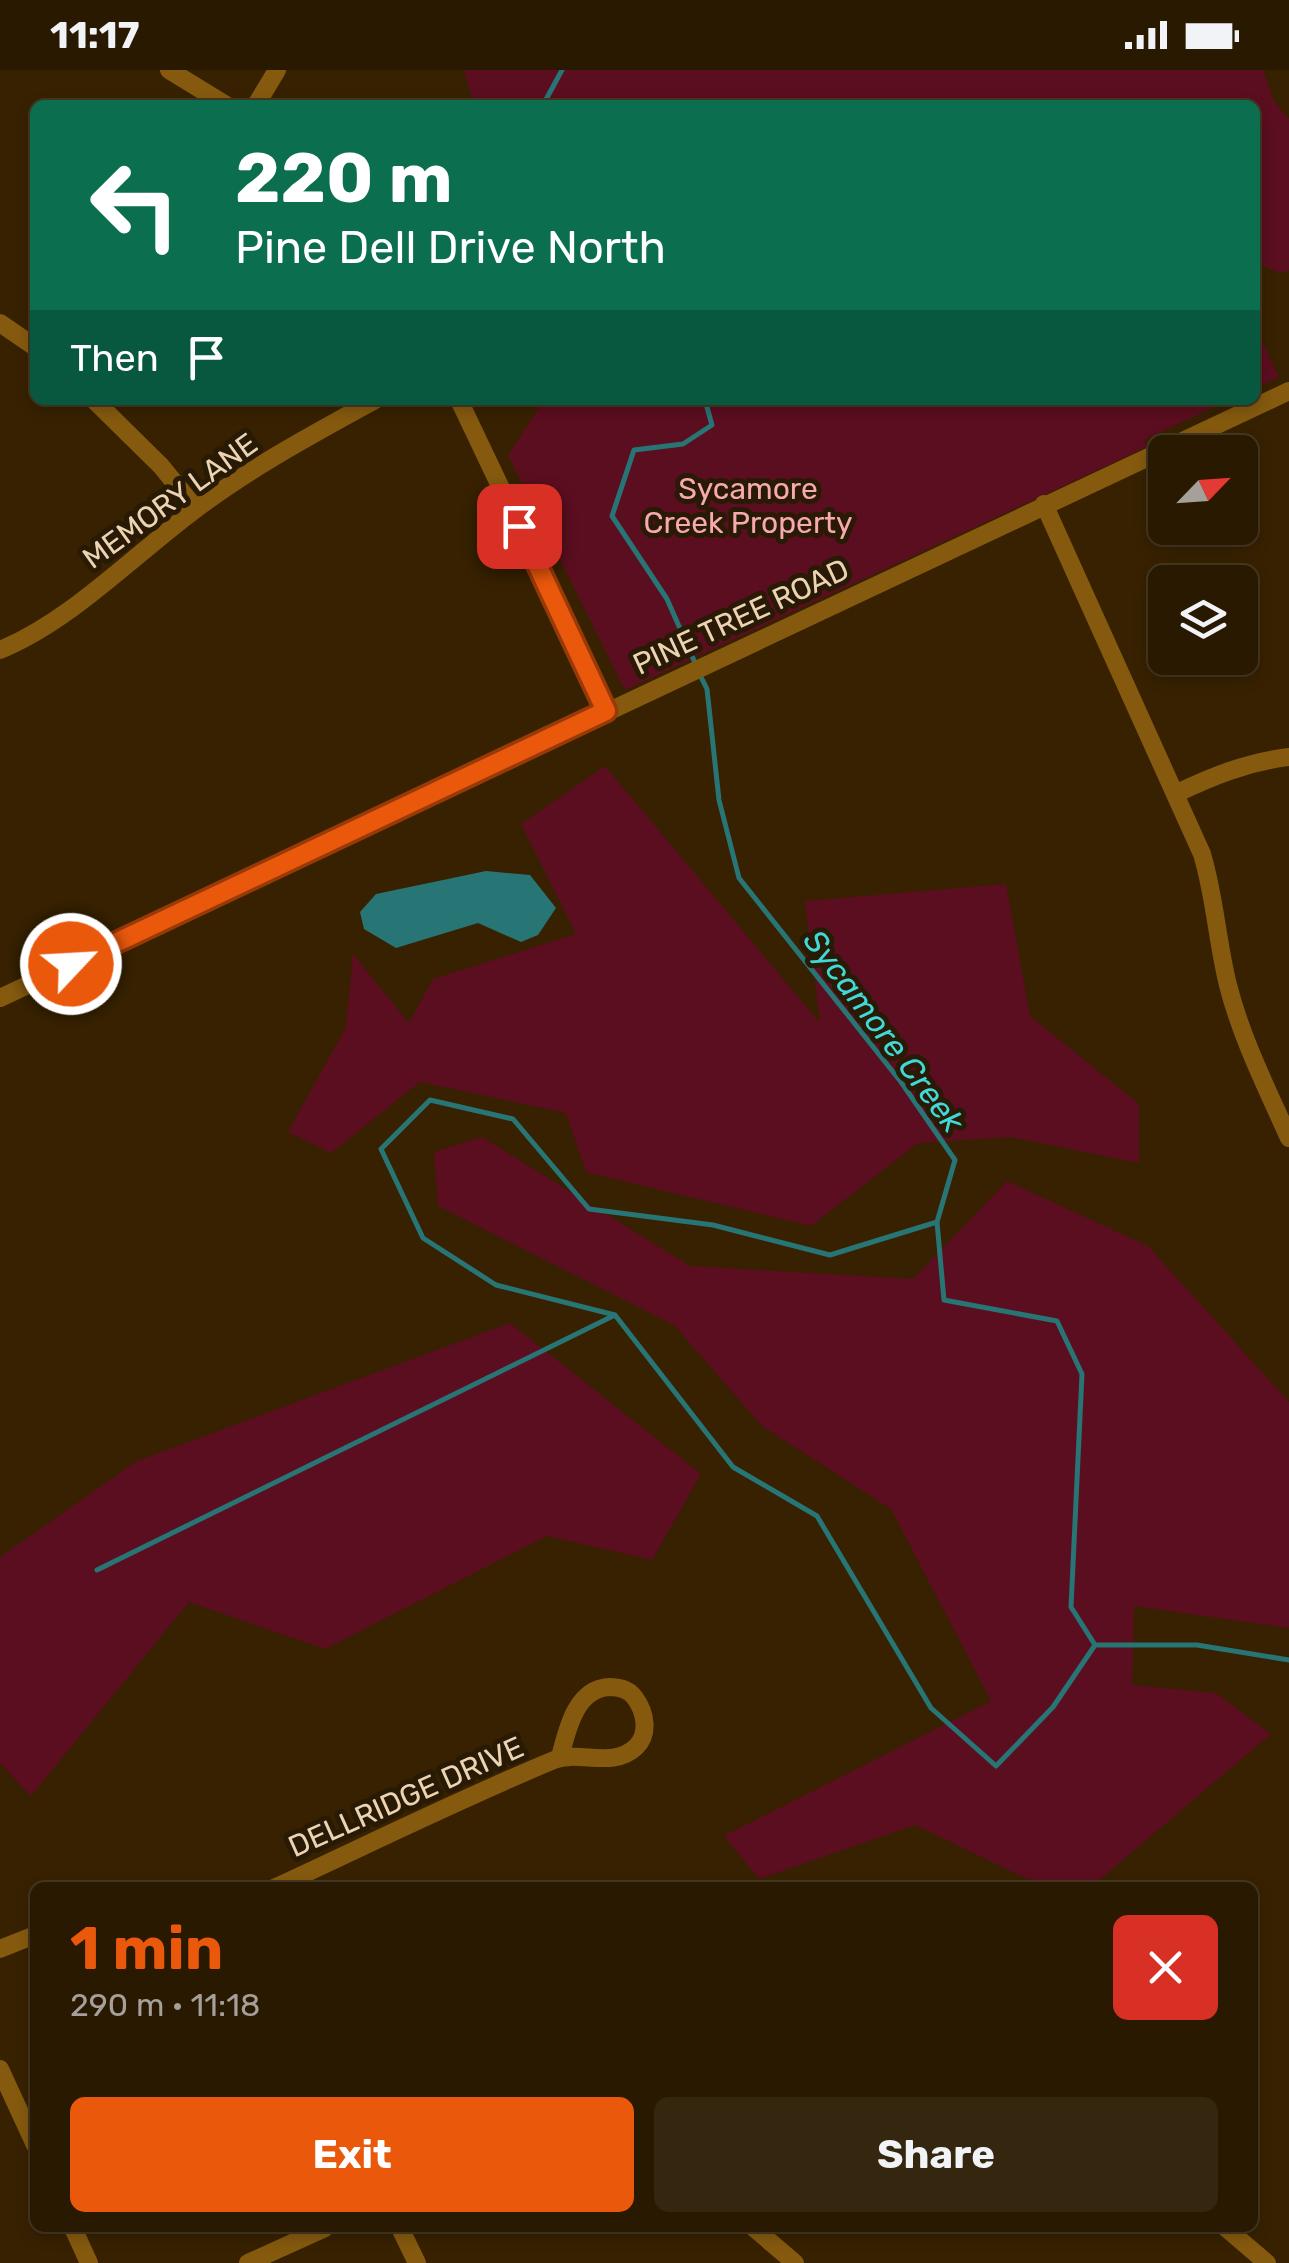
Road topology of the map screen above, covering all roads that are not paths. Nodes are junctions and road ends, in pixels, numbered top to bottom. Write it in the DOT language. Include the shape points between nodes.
graph roads {
  1 [pos="169,70"];
  2 [pos="277,70"];
  3 [pos="218,100"];
  4 [pos="259,100"];
  5 [pos="0,324"];
  6 [pos="30,344"];
  7 [pos="1289,391"];
  8 [pos="1260,404"];
  9 [pos="99,405"];
  10 [pos="366,405"];
  11 [pos="460,405"];
  12 [pos="1259,405"];
  13 [pos="1044,504"];
  14 [pos="196,509"];
  15 [pos="0,650"];
  16 [pos="606,711"];
  17 [pos="1289,757"];
  18 [pos="1175,794"];
  19 [pos="0,998"];
  20 [pos="1289,1138"];
  21 [pos="560,1757"];
  22 [pos="287,1882"];
  23 [pos="30,1937"];
  24 [pos="0,1949"];
  25 [pos="0,2069"];
  26 [pos="30,2134"];
  27 [pos="75,2232"];
  28 [pos="315,2232"];
  29 [pos="402,2232"];
  30 [pos="759,2232"];
  31 [pos="1231,2232"];
  32 [pos="89,2263"];
  33 [pos="248,2263"];
  34 [pos="417,2263"];
  35 [pos="796,2263"];
  36 [pos="1267,2263"];
  1 -- 3 [label="street"];
  2 -- 4 [label="street"];
  5 -- 6 [label="street"];
  7 -- 8 [label="street, PINE TREE ROAD"];
  9 -- 14 [label="street"];
  10 -- 14 [label="street, MEMORY LANE"];
  11 -- 16 [label="street"];
  12 -- 13 [label="street, PINE TREE ROAD"];
  13 -- 16 [label="street, PINE TREE ROAD"];
  13 -- 18 [label="street"];
  14 -- 15 [label="street, MEMORY LANE" via="56,618"];
  16 -- 19 [label="street, PINE TREE ROAD"];
  17 -- 18 [label="street" via="1257,760"];
  18 -- 20 [label="street" via="1212,885 1229,990"];
  21 -- 21 [label="street, DELLRIDGE DRIVE" via="620,1756 637,1746 646,1730 634,1696 620,1687 601,1688 582,1700"];
  21 -- 22 [label="street, DELLRIDGE DRIVE"];
  23 -- 24 [label="street"];
  25 -- 26 [label="street"];
  27 -- 32 [label="street"];
  28 -- 33 [label="street"];
  29 -- 34 [label="street"];
  30 -- 35 [label="street"];
  31 -- 36 [label="street"];
}
